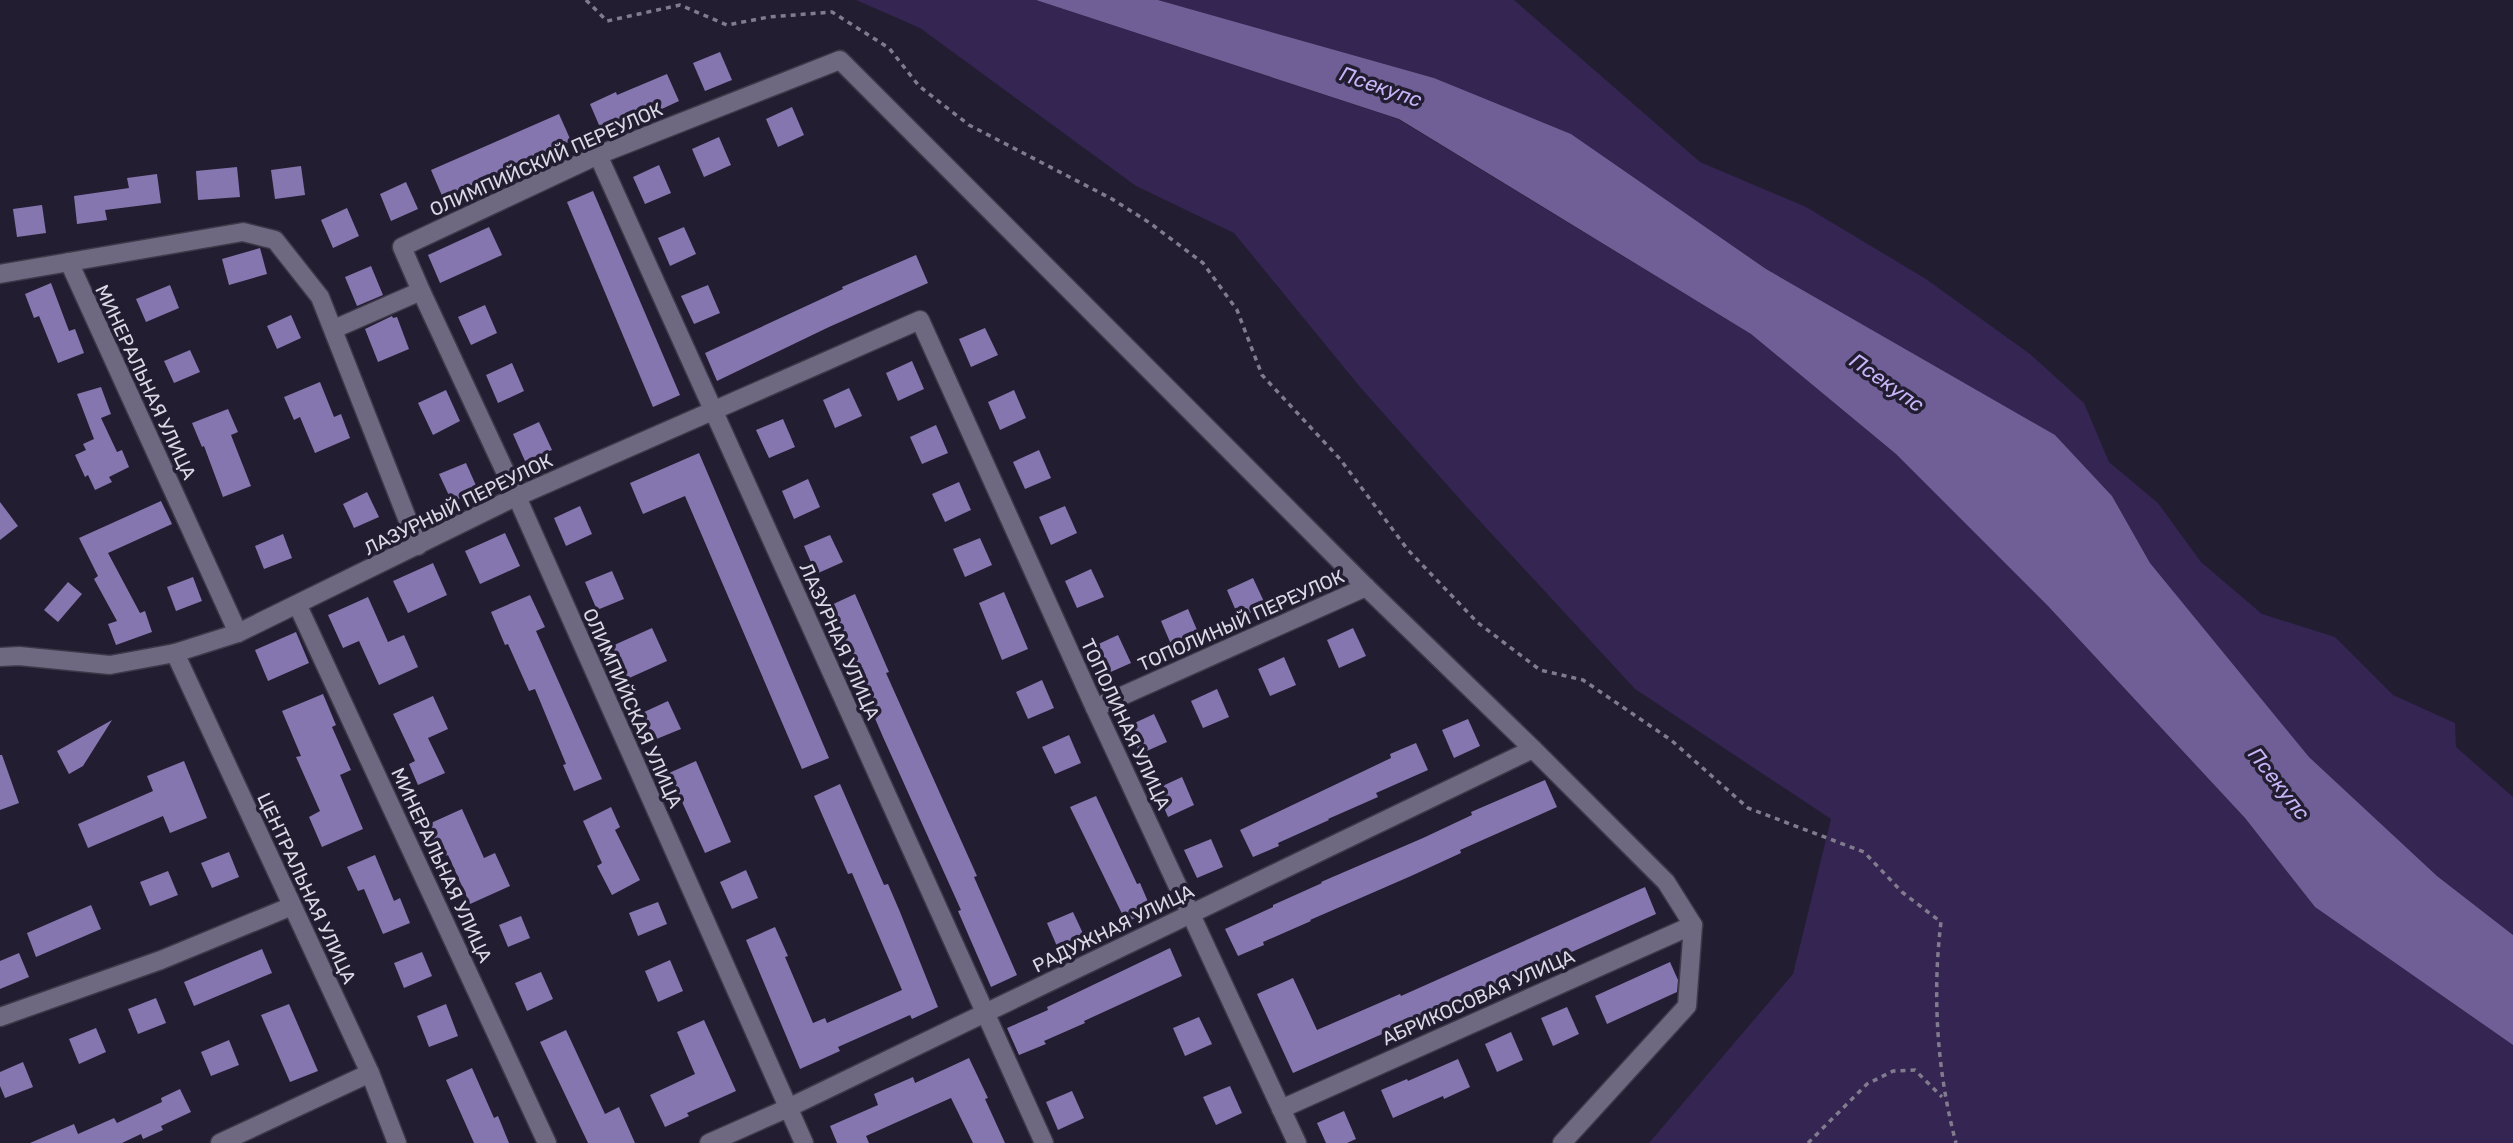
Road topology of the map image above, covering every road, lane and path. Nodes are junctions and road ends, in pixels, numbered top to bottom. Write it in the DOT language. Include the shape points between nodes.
graph roads {
  1 [pos="586,0"];
  2 [pos="598,155"];
  3 [pos="69,262"];
  4 [pos="0,274"];
  5 [pos="421,291"];
  6 [pos="920,320"];
  7 [pos="334,329"];
  8 [pos="712,410"];
  9 [pos="517,496"];
  10 [pos="418,547"];
  11 [pos="1366,587"];
  12 [pos="298,606"];
  13 [pos="238,633"];
  14 [pos="174,653"];
  15 [pos="0,657"];
  16 [pos="1095,708"];
  17 [pos="1533,749"];
  18 [pos="292,906"];
  19 [pos="1190,914"];
  20 [pos="1693,925"];
  21 [pos="986,1013"];
  22 [pos="0,1017"];
  23 [pos="370,1073"];
  24 [pos="1944,1098"];
  25 [pos="788,1108"];
  26 [pos="1281,1108"];
  27 [pos="220,1143"];
  28 [pos="397,1143"];
  29 [pos="547,1143"];
  30 [pos="709,1143"];
  31 [pos="804,1143"];
  32 [pos="1044,1143"];
  33 [pos="1297,1143"];
  34 [pos="1562,1143"];
  35 [pos="1808,1143"];
  36 [pos="1956,1143"];
  1 -- 24 [label="path" via="607,21 680,5 727,25 832,12 888,48 919,86 969,125 1112,199 1203,263 1237,310 1262,375 1340,459 1408,550 1477,622 1541,670 1583,680 1671,740 1748,807 1864,852 1902,892 1941,922 1937,952"];
  2 -- 5 [label="street, ОЛИМПИЙСКИЙ ПЕРЕУЛОК" via="402,247"];
  2 -- 8 [label="street, ЛАЗУРНАЯ УЛИЦА"];
  2 -- 11 [label="street, ОЛИМПИЙСКИЙ ПЕРЕУЛОК" via="840,60"];
  3 -- 4 [label="street"];
  3 -- 7 [label="street" via="243,232 275,240 320,297"];
  3 -- 13 [label="street, МИНЕРАЛЬНАЯ УЛИЦА"];
  5 -- 7 [label="street"];
  5 -- 9 [label="street, ОЛИМПИЙСКАЯ УЛИЦА"];
  6 -- 8 [label="street, ЛАЗУРНЫЙ ПЕРЕУЛОК"];
  6 -- 16 [label="street, ТОПОЛИНАЯ УЛИЦА"];
  7 -- 10 [label="street"];
  8 -- 9 [label="street, ЛАЗУРНЫЙ ПЕРЕУЛОК"];
  8 -- 21 [label="street, ЛАЗУРНАЯ УЛИЦА"];
  9 -- 10 [label="street, ЛАЗУРНЫЙ ПЕРЕУЛОК"];
  9 -- 25 [label="street, ОЛИМПИЙСКАЯ УЛИЦА"];
  10 -- 12 [label="street, ЛАЗУРНЫЙ ПЕРЕУЛОК"];
  11 -- 16 [label="street, ТОПОЛИНЫЙ ПЕРЕУЛОК"];
  11 -- 17 [label="street"];
  12 -- 13 [label="street, ЛАЗУРНЫЙ ПЕРЕУЛОК"];
  12 -- 29 [label="street, МИНЕРАЛЬНАЯ УЛИЦА"];
  13 -- 14 [label="street, ЛАЗУРНЫЙ ПЕРЕУЛОК"];
  14 -- 15 [label="street, ЛАЗУРНЫЙ ПЕРЕУЛОК" via="110,665"];
  14 -- 18 [label="street, ЦЕНТРАЛЬНАЯ УЛИЦА"];
  16 -- 19 [label="street, ТОПОЛИНАЯ УЛИЦА"];
  17 -- 19 [label="street, РАДУЖНАЯ УЛИЦА"];
  17 -- 20 [label="street" via="1666,882"];
  18 -- 22 [label="street" via="162,960"];
  18 -- 23 [label="street, ЦЕНТРАЛЬНАЯ УЛИЦА"];
  19 -- 21 [label="street, РАДУЖНАЯ УЛИЦА"];
  19 -- 26 [label="street, ТОПОЛИНАЯ УЛИЦА"];
  20 -- 26 [label="street, АБРИКОСОВАЯ УЛИЦА"];
  20 -- 34 [label="street" via="1688,1006"];
  21 -- 25 [label="street, РАДУЖНАЯ УЛИЦА"];
  21 -- 32 [label="street, ЛАЗУРНАЯ УЛИЦА"];
  23 -- 27 [label="street"];
  23 -- 28 [label="street, ЦЕНТРАЛЬНАЯ УЛИЦА"];
  24 -- 35 [label="path" via="1915,1070 1893,1071 1867,1084"];
  24 -- 36 [label="path"];
  25 -- 30 [label="street, РАДУЖНАЯ УЛИЦА"];
  25 -- 31 [label="street, ОЛИМПИЙСКАЯ УЛИЦА"];
  26 -- 33 [label="street, ТОПОЛИНАЯ УЛИЦА"];
}
